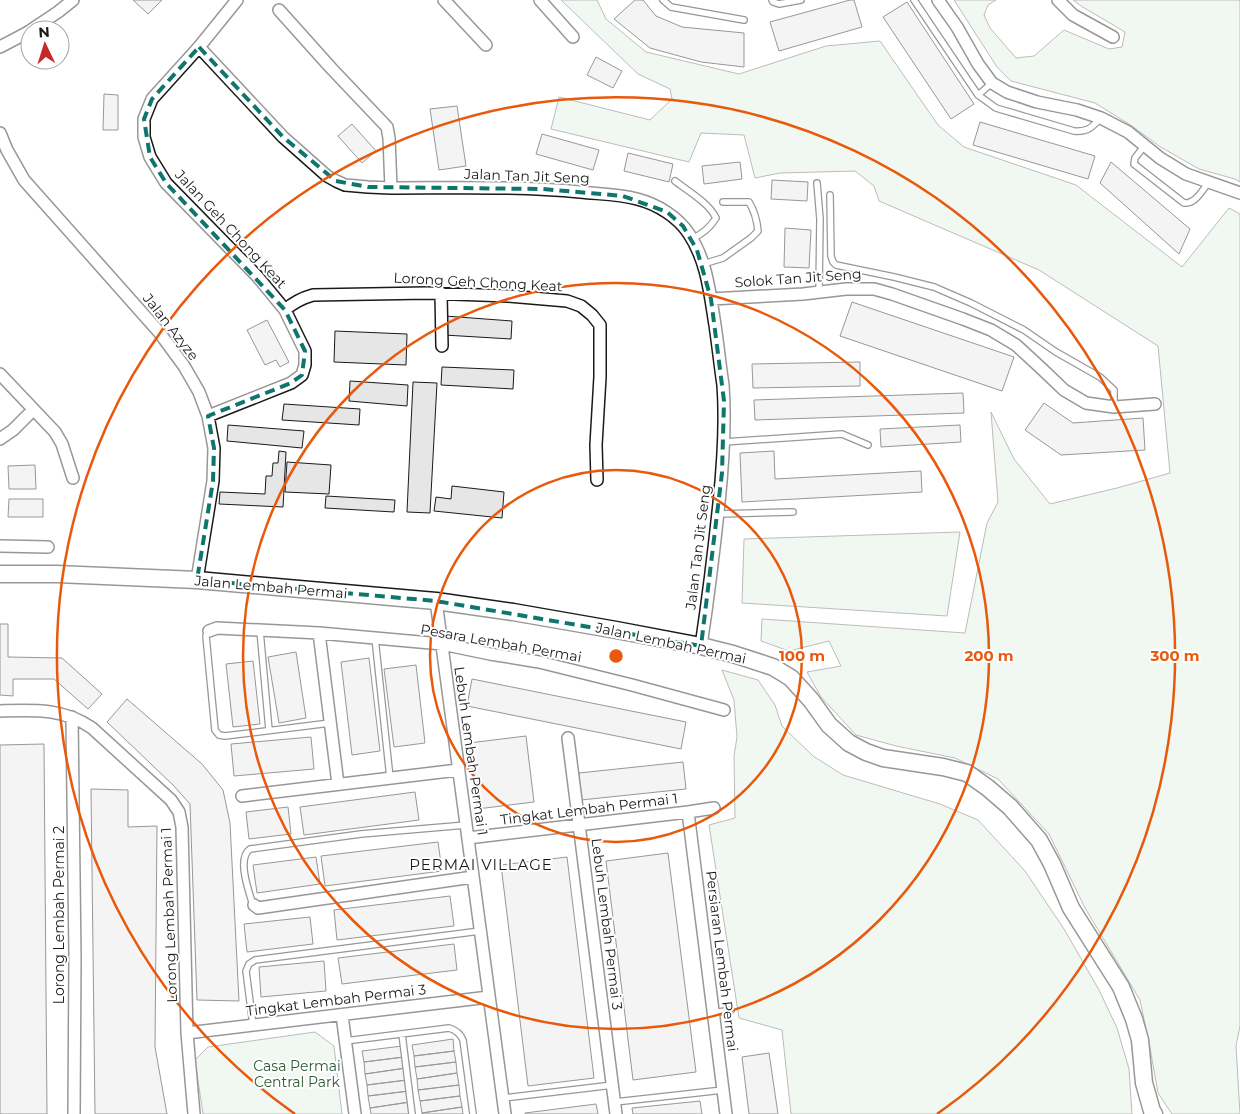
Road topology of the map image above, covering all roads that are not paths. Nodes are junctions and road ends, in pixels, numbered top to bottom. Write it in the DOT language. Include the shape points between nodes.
graph roads {
  1 [pos="54,0"];
  2 [pos="73,0"];
  3 [pos="237,0"];
  4 [pos="444,0"];
  5 [pos="540,0"];
  6 [pos="663,0"];
  7 [pos="772,0"];
  8 [pos="801,0"];
  9 [pos="914,0"];
  10 [pos="938,0"];
  11 [pos="1058,0"];
  12 [pos="278,10"];
  13 [pos="58,12"];
  14 [pos="46,20"];
  15 [pos="744,20"];
  16 [pos="20,36"];
  17 [pos="573,37"];
  18 [pos="1113,37"];
  19 [pos="486,45"];
  20 [pos="0,46"];
  21 [pos="199,47"];
  22 [pos="992,83"];
  23 [pos="978,95"];
  24 [pos="1101,118"];
  25 [pos="0,133"];
  26 [pos="1145,145"];
  27 [pos="675,181"];
  28 [pos="818,183"];
  29 [pos="1208,183"];
  30 [pos="391,188"];
  31 [pos="1240,192"];
  32 [pos="830,195"];
  33 [pos="723,202"];
  34 [pos="692,239"];
  35 [pos="703,264"];
  36 [pos="819,292"];
  37 [pos="441,294"];
  38 [pos="711,299"];
  39 [pos="285,310"];
  40 [pos="442,346"];
  41 [pos="0,374"];
  42 [pos="1155,404"];
  43 [pos="1114,406"];
  44 [pos="33,410"];
  45 [pos="208,416"];
  46 [pos="0,439"];
  47 [pos="724,442"];
  48 [pos="868,445"];
  49 [pos="72,478"];
  50 [pos="597,480"];
  51 [pos="793,512"];
  52 [pos="718,514"];
  53 [pos="0,546"];
  54 [pos="48,547"];
  55 [pos="0,574"];
  56 [pos="197,580"];
  57 [pos="436,601"];
  58 [pos="209,631"];
  59 [pos="260,631"];
  60 [pos="319,634"];
  61 [pos="375,638"];
  62 [pos="442,644"];
  63 [pos="701,646"];
  64 [pos="724,710"];
  65 [pos="0,711"];
  66 [pos="72,717"];
  67 [pos="330,723"];
  68 [pos="270,730"];
  69 [pos="568,738"];
  70 [pos="458,770"];
  71 [pos="390,778"];
  72 [pos="338,784"];
  73 [pos="242,796"];
  74 [pos="714,808"];
  75 [pos="688,812"];
  76 [pos="580,824"];
  77 [pos="466,825"];
  78 [pos="468,838"];
  79 [pos="473,877"];
  80 [pos="254,905"];
  81 [pos="480,931"];
  82 [pos="489,997"];
  83 [pos="730,1010"];
  84 [pos="713,1012"];
  85 [pos="342,1014"];
  86 [pos="253,1025"];
  87 [pos="187,1033"];
  88 [pos="402,1034"];
  89 [pos="345,1041"];
  90 [pos="613,1085"];
  91 [pos="723,1090"];
  92 [pos="503,1098"];
  93 [pos="615,1102"];
  94 [pos="74,1114"];
  95 [pos="194,1114"];
  96 [pos="354,1114"];
  97 [pos="412,1114"];
  98 [pos="473,1114"];
  99 [pos="505,1114"];
  100 [pos="616,1114"];
  101 [pos="726,1114"];
  102 [pos="1154,1114"];
  1 -- 13 [label="street"];
  2 -- 13 [label="street"];
  3 -- 21 [label="street, Jalan Geh Chong Keat"];
  4 -- 19 [label="street"];
  5 -- 17 [label="street"];
  6 -- 15 [label="lane" via="670,7"];
  7 -- 8 [label="lane" via="779,4"];
  9 -- 23 [label="lane"];
  10 -- 22 [label="street"];
  11 -- 18 [label="street" via="1073,15"];
  12 -- 30 [label="street" via="387,126"];
  13 -- 14 [label="street"];
  16 -- 20 [label="street"];
  21 -- 30 [label="street, Jalan Tan Jit Seng" via="283,137 327,176 346,185"];
  21 -- 39 [label="street, Jalan Geh Chong Keat" via="152,99 144,119 144,137 150,157 166,183 257,276"];
  22 -- 23 [label="lane"];
  22 -- 24 [label="street" via="1007,92 1038,102"];
  23 -- 24 [label="lane" via="996,108 1074,131 1089,130"];
  24 -- 26 [label="street"];
  25 -- 45 [label="street, Jalan Azyze" via="24,180 159,332 184,366"];
  26 -- 29 [label="street" via="1186,174"];
  26 -- 29 [label="lane" via="1134,164 1184,203 1194,200"];
  27 -- 34 [label="lane" via="716,218"];
  28 -- 36 [label="lane"];
  29 -- 31 [label="street"];
  30 -- 34 [label="street, Jalan Tan Jit Seng" via="544,189 623,196 667,212"];
  32 -- 43 [label="lane" via="831,256 836,265 934,287 971,303 1024,330 1100,377 1114,390"];
  33 -- 35 [label="lane" via="750,202 758,231 724,258"];
  34 -- 35 [label="street, Jalan Tan Jit Seng"];
  35 -- 38 [label="street, Jalan Tan Jit Seng"];
  36 -- 38 [label="street, Solok Tan Jit Seng"];
  36 -- 43 [label="street, Solok Tan Jit Seng" via="874,289 963,319 1016,345 1064,390 1086,403"];
  37 -- 39 [label="street, Lorong Geh Chong Keat" via="313,295 294,302"];
  37 -- 40 [label="street"];
  37 -- 50 [label="street, Lorong Geh Chong Keat" via="567,301 592,315 600,325"];
  38 -- 47 [label="street, Jalan Tan Jit Seng" via="723,385"];
  39 -- 45 [label="street, Jalan Geh Chong Keat" via="305,351 302,375 291,383"];
  41 -- 44 [label="street"];
  42 -- 43 [label="street, Solok Tan Jit Seng"];
  44 -- 46 [label="street"];
  44 -- 49 [label="street" via="62,444"];
  45 -- 56 [label="street, Jalan Azyze" via="214,448 212,481"];
  47 -- 48 [label="lane" via="842,434"];
  47 -- 52 [label="street, Jalan Tan Jit Seng"];
  51 -- 52 [label="lane"];
  52 -- 63 [label="street, Jalan Tan Jit Seng"];
  53 -- 54 [label="street"];
  55 -- 56 [label="main road, Jalan Lembah Permai"];
  56 -- 57 [label="main road, Jalan Lembah Permai"];
  57 -- 62 [label="street, Lebuh Lembah Permai 1"];
  57 -- 63 [label="main road, Jalan Lembah Permai"];
  58 -- 59 [label="street, Pesara Lembah Permai" via="217,628"];
  58 -- 68 [label="lane" via="206,636 215,730 225,736"];
  59 -- 60 [label="street, Pesara Lembah Permai"];
  59 -- 68 [label="lane"];
  60 -- 61 [label="street, Pesara Lembah Permai"];
  60 -- 67 [label="street"];
  61 -- 62 [label="street, Pesara Lembah Permai"];
  61 -- 71 [label="lane"];
  62 -- 64 [label="street, Pesara Lembah Permai" via="539,662"];
  62 -- 70 [label="street, Lebuh Lembah Permai 1"];
  63 -- 102 [label="main road, Jalan Lembah Permai" via="773,667 791,678 830,725 849,743 866,752 883,758 943,766 967,774 1010,807 1039,840 1071,908 1121,987 1140,1040 1144,1083"];
  65 -- 66 [label="street, Lorong Lembah Permai 1" via="36,710"];
  66 -- 87 [label="street, Lorong Lembah Permai 1" via="92,728 171,800 179,812"];
  66 -- 94 [label="street, Lorong Lembah Permai 2"];
  67 -- 68 [label="lane"];
  67 -- 72 [label="street"];
  69 -- 76 [label="street, Lebuh Lembah Permai 3"];
  70 -- 71 [label="street"];
  70 -- 77 [label="street, Lebuh Lembah Permai 1"];
  71 -- 72 [label="street"];
  72 -- 73 [label="street"];
  74 -- 75 [label="street, Tingkat Lembah Permai 1"];
  75 -- 76 [label="street, Tingkat Lembah Permai 1"];
  75 -- 84 [label="street, Persiaran Lembah Permai"];
  76 -- 78 [label="street, Tingkat Lembah Permai 1"];
  76 -- 90 [label="street, Lebuh Lembah Permai 3"];
  77 -- 78 [label="street, Lebuh Lembah Permai 1"];
  77 -- 80 [label="lane" via="362,834 250,849 244,858 244,874"];
  78 -- 79 [label="street, Lebuh Lembah Permai 1"];
  79 -- 80 [label="street" via="258,908"];
  79 -- 81 [label="street, Lebuh Lembah Permai 1"];
  81 -- 82 [label="street, Lebuh Lembah Permai 1"];
  81 -- 86 [label="lane" via="255,960 246,971"];
  82 -- 85 [label="street, Tingkat Lembah Permai 3"];
  82 -- 92 [label="street, Lebuh Lembah Permai 1"];
  83 -- 84 [label="lane"];
  84 -- 91 [label="street, Persiaran Lembah Permai"];
  85 -- 86 [label="street, Tingkat Lembah Permai 3"];
  85 -- 89 [label="street"];
  86 -- 87 [label="street, Tingkat Lembah Permai 3"];
  87 -- 95 [label="street, Lorong Lembah Permai 1"];
  88 -- 89 [label="lane"];
  88 -- 97 [label="lane"];
  88 -- 98 [label="lane" via="448,1028 460,1034"];
  89 -- 96 [label="street"];
  90 -- 92 [label="lane"];
  90 -- 93 [label="street, Lebuh Lembah Permai 3"];
  91 -- 93 [label="lane"];
  91 -- 101 [label="street, Persiaran Lembah Permai"];
  92 -- 99 [label="street, Lebuh Lembah Permai 1"];
  93 -- 100 [label="street, Lebuh Lembah Permai 3"];
}
